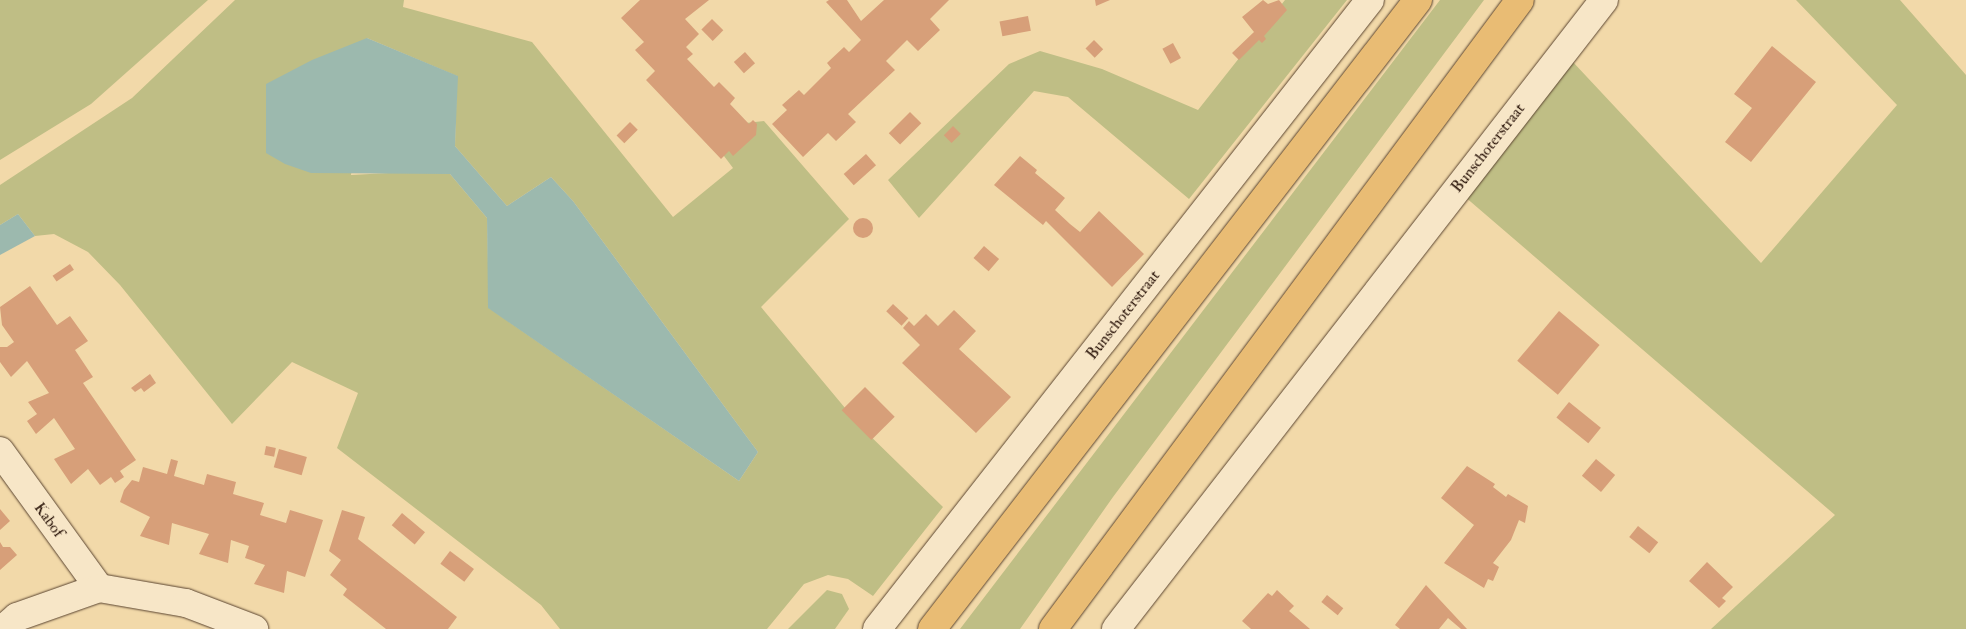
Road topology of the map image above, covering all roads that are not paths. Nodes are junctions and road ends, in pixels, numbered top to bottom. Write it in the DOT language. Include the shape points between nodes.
graph roads {
  1 [pos="1370,0"];
  2 [pos="1418,0"];
  3 [pos="1520,0"];
  4 [pos="1604,0"];
  5 [pos="0,451"];
  6 [pos="98,588"];
  7 [pos="3,629"];
  8 [pos="254,629"];
  9 [pos="876,629"];
  10 [pos="932,629"];
  11 [pos="1053,629"];
  12 [pos="1116,629"];
  1 -- 9 [label="street, Bunschoterstraat"];
  2 -- 10 [label="main road"];
  3 -- 11 [label="main road"];
  4 -- 12 [label="street, Bunschoterstraat"];
  5 -- 6 [label="street, Kabof"];
  6 -- 7 [label="street" via="17,617"];
  6 -- 8 [label="street" via="186,603"];
}
